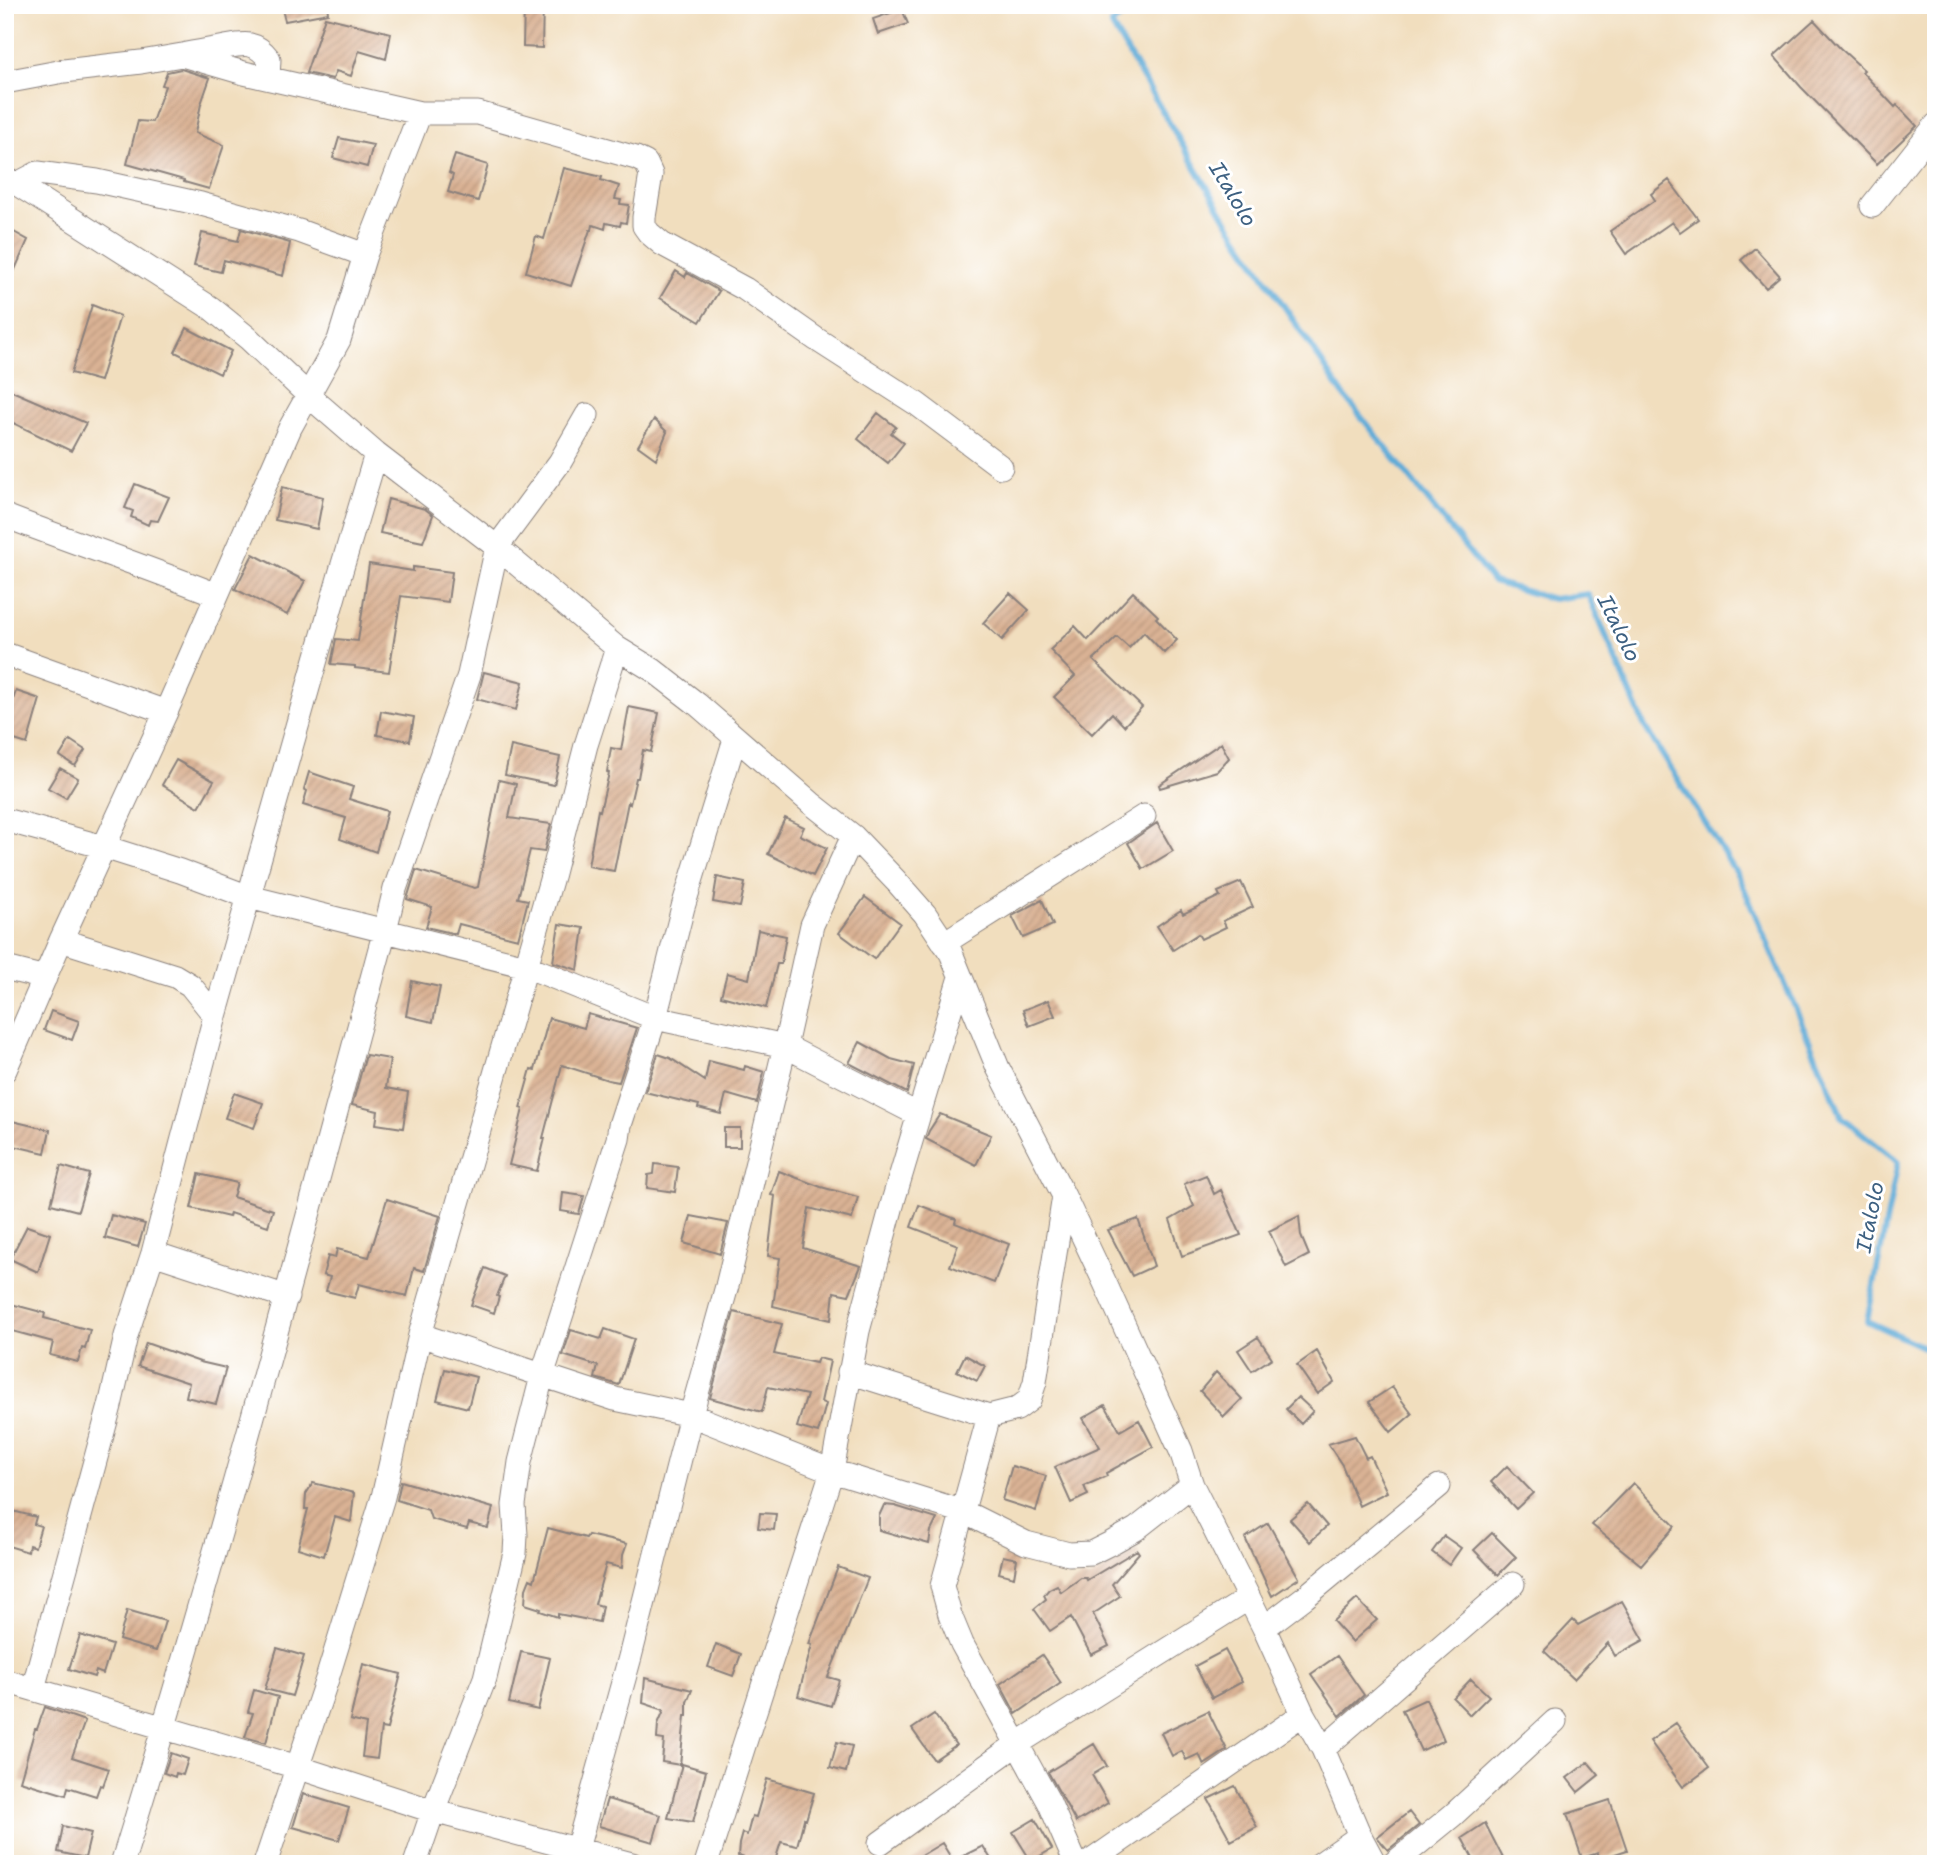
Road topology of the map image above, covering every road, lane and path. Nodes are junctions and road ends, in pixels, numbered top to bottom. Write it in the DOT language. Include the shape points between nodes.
graph roads {
  1 [pos="5,82"];
  2 [pos="420,113"];
  3 [pos="1936,125"];
  4 [pos="11,181"];
  5 [pos="1872,206"];
  6 [pos="365,255"];
  7 [pos="308,396"];
  8 [pos="587,415"];
  9 [pos="376,454"];
  10 [pos="1001,467"];
  11 [pos="5,516"];
  12 [pos="497,547"];
  13 [pos="217,595"];
  14 [pos="617,648"];
  15 [pos="5,654"];
  16 [pos="166,712"];
  17 [pos="736,739"];
  18 [pos="1144,816"];
  19 [pos="5,820"];
  20 [pos="853,836"];
  21 [pos="104,847"];
  22 [pos="248,898"];
  23 [pos="385,930"];
  24 [pos="61,940"];
  25 [pos="944,943"];
  26 [pos="526,965"];
  27 [pos="5,968"];
  28 [pos="960,976"];
  29 [pos="45,978"];
  30 [pos="215,1016"];
  31 [pos="654,1018"];
  32 [pos="785,1046"];
  33 [pos="5,1070"];
  34 [pos="919,1115"];
  35 [pos="1064,1196"];
  36 [pos="153,1253"];
  37 [pos="287,1297"];
  38 [pos="420,1335"];
  39 [pos="849,1371"];
  40 [pos="542,1376"];
  41 [pos="691,1415"];
  42 [pos="989,1416"];
  43 [pos="832,1471"];
  44 [pos="1192,1485"];
  45 [pos="1439,1486"];
  46 [pos="964,1512"];
  47 [pos="1513,1584"];
  48 [pos="1249,1598"];
  49 [pos="1264,1628"];
  50 [pos="5,1681"];
  51 [pos="33,1689"];
  52 [pos="1303,1714"];
  53 [pos="1555,1720"];
  54 [pos="164,1727"];
  55 [pos="1017,1744"];
  56 [pos="1323,1749"];
  57 [pos="297,1766"];
  58 [pos="433,1811"];
  59 [pos="1360,1836"];
  60 [pos="880,1843"];
  61 [pos="562,1852"];
  62 [pos="122,1864"];
  63 [pos="265,1864"];
  64 [pos="415,1864"];
  65 [pos="632,1864"];
  66 [pos="706,1864"];
  67 [pos="1076,1864"];
  68 [pos="1087,1864"];
  69 [pos="1320,1864"];
  70 [pos="1375,1864"];
  71 [pos="1394,1864"];
  1 -- 2 [label="street" via="182,55"];
  2 -- 6 [label="street"];
  2 -- 10 [label="street" via="478,113 646,163 651,174 644,226 649,233 745,289 917,404"];
  3 -- 5 [label="street"];
  4 -- 6 [label="street" via="38,173 97,181 288,228"];
  4 -- 7 [label="street" via="211,308"];
  6 -- 7 [label="street" via="339,340"];
  7 -- 9 [label="street"];
  7 -- 13 [label="street"];
  8 -- 12 [label="street" via="560,462"];
  9 -- 12 [label="street"];
  9 -- 22 [label="street"];
  11 -- 13 [label="street"];
  12 -- 14 [label="street"];
  12 -- 23 [label="street" via="469,675"];
  13 -- 16 [label="street"];
  14 -- 17 [label="street" via="697,704"];
  14 -- 26 [label="street"];
  15 -- 16 [label="street"];
  16 -- 21 [label="street"];
  17 -- 20 [label="street"];
  17 -- 31 [label="street"];
  18 -- 25 [label="street"];
  19 -- 21 [label="street"];
  20 -- 25 [label="street" via="925,914"];
  20 -- 32 [label="street" via="812,925"];
  21 -- 22 [label="street"];
  21 -- 24 [label="street"];
  22 -- 23 [label="street"];
  22 -- 30 [label="street"];
  23 -- 26 [label="street"];
  23 -- 37 [label="street"];
  24 -- 29 [label="street"];
  24 -- 30 [label="street" via="175,976 190,985"];
  25 -- 28 [label="street"];
  26 -- 31 [label="street"];
  26 -- 38 [label="street"];
  27 -- 29 [label="street"];
  28 -- 34 [label="street"];
  28 -- 35 [label="street" via="1003,1076"];
  29 -- 33 [label="street"];
  30 -- 36 [label="street"];
  31 -- 32 [label="street"];
  31 -- 40 [label="street"];
  32 -- 34 [label="street"];
  32 -- 41 [label="street"];
  34 -- 39 [label="street"];
  35 -- 42 [label="street" via="1029,1400 1017,1409"];
  35 -- 44 [label="street" via="1181,1451"];
  36 -- 37 [label="street"];
  36 -- 51 [label="street" via="126,1336"];
  37 -- 54 [label="street"];
  38 -- 40 [label="street"];
  38 -- 57 [label="street" via="383,1497"];
  39 -- 42 [label="street"];
  39 -- 43 [label="street"];
  40 -- 41 [label="street" via="615,1399"];
  40 -- 58 [label="street" via="517,1475 515,1553 485,1678"];
  41 -- 43 [label="street"];
  41 -- 61 [label="street" via="656,1557"];
  42 -- 46 [label="street"];
  43 -- 46 [label="street"];
  43 -- 66 [label="street"];
  44 -- 46 [label="street" via="1136,1529 1091,1553 1069,1554 1027,1543"];
  44 -- 48 [label="street"];
  45 -- 49 [label="street"];
  46 -- 55 [label="street" via="942,1586 962,1644"];
  47 -- 56 [label="street"];
  48 -- 49 [label="street"];
  48 -- 55 [label="street"];
  49 -- 52 [label="street"];
  50 -- 51 [label="street"];
  51 -- 54 [label="street"];
  52 -- 56 [label="street"];
  52 -- 68 [label="street"];
  53 -- 71 [label="street"];
  54 -- 57 [label="street"];
  54 -- 62 [label="street"];
  55 -- 60 [label="street"];
  55 -- 67 [label="street"];
  56 -- 59 [label="street"];
  57 -- 58 [label="street"];
  57 -- 63 [label="street"];
  58 -- 61 [label="street"];
  58 -- 64 [label="street"];
  59 -- 69 [label="street"];
  59 -- 70 [label="street"];
  61 -- 65 [label="street"];
}
